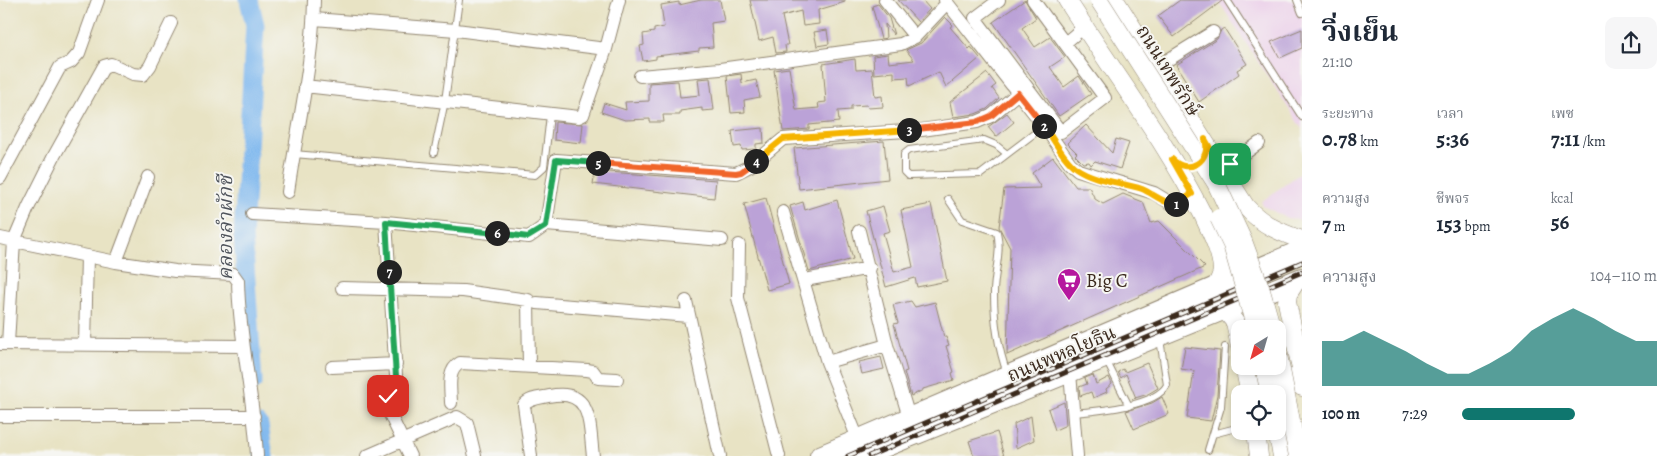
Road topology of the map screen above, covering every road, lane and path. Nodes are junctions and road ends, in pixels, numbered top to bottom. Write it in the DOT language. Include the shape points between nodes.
graph roads {
  1 [pos="98,0"];
  2 [pos="314,0"];
  3 [pos="459,0"];
  4 [pos="619,0"];
  5 [pos="885,0"];
  6 [pos="999,0"];
  7 [pos="1033,0"];
  8 [pos="1067,0"];
  9 [pos="1086,0"];
  10 [pos="1099,0"];
  11 [pos="1115,0"];
  12 [pos="1227,0"];
  13 [pos="1297,0"];
  14 [pos="946,2"];
  15 [pos="1302,13"];
  16 [pos="314,20"];
  17 [pos="170,22"];
  18 [pos="1084,27"];
  19 [pos="456,30"];
  20 [pos="1214,32"];
  21 [pos="915,37"];
  22 [pos="1064,43"];
  23 [pos="606,49"];
  24 [pos="1158,66"];
  25 [pos="640,76"];
  26 [pos="305,86"];
  27 [pos="1018,93"];
  28 [pos="445,101"];
  29 [pos="550,115"];
  30 [pos="1302,117"];
  31 [pos="1044,126"];
  32 [pos="1205,139"];
  33 [pos="1259,143"];
  34 [pos="434,153"];
  35 [pos="294,154"];
  36 [pos="1007,154"];
  37 [pos="1172,159"];
  38 [pos="1222,170"];
  39 [pos="148,177"];
  40 [pos="0,178"];
  41 [pos="288,192"];
  42 [pos="1192,194"];
  43 [pos="948,200"];
  44 [pos="784,212"];
  45 [pos="252,214"];
  46 [pos="386,222"];
  47 [pos="546,226"];
  48 [pos="859,231"];
  49 [pos="0,238"];
  50 [pos="722,240"];
  51 [pos="1302,240"];
  52 [pos="14,242"];
  53 [pos="739,245"];
  54 [pos="1302,250"];
  55 [pos="87,256"];
  56 [pos="116,262"];
  57 [pos="870,268"];
  58 [pos="1299,279"];
  59 [pos="805,280"];
  60 [pos="1216,286"];
  61 [pos="342,288"];
  62 [pos="390,289"];
  63 [pos="686,301"];
  64 [pos="537,303"];
  65 [pos="1224,309"];
  66 [pos="688,316"];
  67 [pos="1233,320"];
  68 [pos="1253,320"];
  69 [pos="1269,320"];
  70 [pos="1160,336"];
  71 [pos="4,344"];
  72 [pos="888,344"];
  73 [pos="85,345"];
  74 [pos="243,346"];
  75 [pos="1231,352"];
  76 [pos="1105,358"];
  77 [pos="827,362"];
  78 [pos="396,364"];
  79 [pos="332,367"];
  80 [pos="529,367"];
  81 [pos="1070,373"];
  82 [pos="1302,374"];
  83 [pos="1280,375"];
  84 [pos="1008,376"];
  85 [pos="617,380"];
  86 [pos="1261,385"];
  87 [pos="1302,387"];
  88 [pos="451,403"];
  89 [pos="1129,406"];
  90 [pos="1072,413"];
  91 [pos="0,416"];
  92 [pos="254,416"];
  93 [pos="909,417"];
  94 [pos="1231,429"];
  95 [pos="1213,434"];
  96 [pos="1257,440"];
  97 [pos="403,442"];
  98 [pos="860,448"];
  99 [pos="897,449"];
  100 [pos="1288,449"];
  101 [pos="1208,450"];
  102 [pos="257,456"];
  103 [pos="367,456"];
  104 [pos="410,456"];
  105 [pos="475,456"];
  106 [pos="531,456"];
  107 [pos="593,456"];
  108 [pos="720,456"];
  109 [pos="779,456"];
  110 [pos="820,456"];
  111 [pos="1077,456"];
  112 [pos="1259,456"];
  1 -- 40 [label="street" via="80,53 60,67"];
  2 -- 16 [label="street"];
  3 -- 19 [label="lane"];
  4 -- 23 [label="street"];
  5 -- 21 [label="street"];
  6 -- 22 [label="street" via="975,18 1061,132 1105,98"];
  7 -- 22 [label="street"];
  8 -- 18 [label="main road"];
  9 -- 68 [label="main road, ถนนเทพรักษ์, bridge" via="1207,192 1232,245"];
  10 -- 69 [label="main road, ถนนเทพรักษ์, bridge" via="1216,183 1247,250"];
  11 -- 24 [label="main road, ถนนเทพรักษ์"];
  12 -- 30 [label="lane"];
  13 -- 15 [label="lane"];
  14 -- 21 [label="street"];
  14 -- 27 [label="street"];
  16 -- 19 [label="street"];
  16 -- 26 [label="street"];
  17 -- 52 [label="street" via="150,66 143,74 133,74 111,64 104,66 54,156"];
  18 -- 22 [label="street"];
  18 -- 37 [label="main road"];
  19 -- 23 [label="street"];
  19 -- 28 [label="lane"];
  20 -- 24 [label="street"];
  21 -- 25 [label="street" via="901,44 720,69"];
  23 -- 29 [label="street" via="583,116"];
  24 -- 32 [label="main road, ถนนเทพรักษ์"];
  26 -- 28 [label="street"];
  26 -- 35 [label="street"];
  27 -- 31 [label="street"];
  27 -- 47 [label="street" via="991,116 977,122 922,130 783,139 752,165 736,173 556,160"];
  28 -- 29 [label="street"];
  28 -- 34 [label="lane"];
  29 -- 35 [label="lane" via="544,167 536,175"];
  31 -- 36 [label="lane"];
  31 -- 42 [label="street" via="1078,170 1145,190 1174,205"];
  32 -- 37 [label="main road" via="1206,152 1195,166 1181,166"];
  32 -- 38 [label="main road, ถนนเทพรักษ์"];
  33 -- 38 [label="street"];
  35 -- 41 [label="street"];
  36 -- 36 [label="lane" via="981,174 908,176 904,172 904,154 909,150 984,140 996,144"];
  37 -- 42 [label="main road"];
  38 -- 51 [label="main road, ถนนเทพรักษ์" via="1258,220"];
  39 -- 56 [label="street"];
  42 -- 60 [label="main road" via="1210,230 1219,258 1221,276"];
  43 -- 84 [label="lane" via="962,220 997,232 994,292 999,350"];
  44 -- 59 [label="street"];
  45 -- 46 [label="street"];
  46 -- 47 [label="street" via="525,237"];
  46 -- 62 [label="street"];
  47 -- 50 [label="street"];
  48 -- 57 [label="street"];
  49 -- 52 [label="street"];
  52 -- 55 [label="street"];
  52 -- 71 [label="street"];
  53 -- 109 [label="street" via="738,298"];
  54 -- 60 [label="main road, ถนนพหลโยธิน"];
  55 -- 56 [label="street"];
  55 -- 73 [label="street"];
  56 -- 74 [label="street" via="175,271 233,274 238,281"];
  57 -- 59 [label="street"];
  57 -- 72 [label="street"];
  58 -- 65 [label="main road, ถนนพหลโยธิน"];
  58 -- 82 [label="main road" via="1288,294 1287,302"];
  59 -- 77 [label="street"];
  60 -- 84 [label="main road, ถนนพหลโยธิน"];
  61 -- 62 [label="street"];
  62 -- 78 [label="street"];
  62 -- 80 [label="street" via="463,291 528,300"];
  63 -- 66 [label="street"];
  64 -- 66 [label="street"];
  65 -- 67 [label="main road"];
  65 -- 70 [label="main road, ถนนพหลโยธิน"];
  66 -- 108 [label="street"];
  70 -- 76 [label="main road, ถนนพหลโยธิน"];
  70 -- 89 [label="lane" via="1167,385 1163,391"];
  71 -- 73 [label="street"];
  72 -- 77 [label="street"];
  72 -- 93 [label="street"];
  73 -- 74 [label="street"];
  74 -- 92 [label="street"];
  75 -- 95 [label="lane"];
  76 -- 81 [label="main road, ถนนพหลโยธิน"];
  76 -- 89 [label="lane"];
  77 -- 98 [label="street"];
  78 -- 79 [label="street"];
  78 -- 97 [label="street" via="397,391 384,402"];
  80 -- 85 [label="street" via="587,370 593,371 598,378"];
  80 -- 88 [label="street" via="460,363 452,370"];
  81 -- 90 [label="street"];
  81 -- 99 [label="main road, ถนนพหลโยธิน"];
  83 -- 100 [label="main road, bridge"];
  84 -- 93 [label="main road, ถนนพหลโยธิน"];
  86 -- 87 [label="main road" via="1278,376 1292,379"];
  89 -- 90 [label="lane"];
  90 -- 111 [label="street"];
  91 -- 92 [label="street"];
  92 -- 102 [label="street"];
  93 -- 98 [label="main road, ถนนพหลโยธิน"];
  94 -- 95 [label="lane"];
  95 -- 101 [label="lane"];
  96 -- 112 [label="main road"];
  97 -- 103 [label="street"];
  97 -- 104 [label="street"];
  97 -- 105 [label="street" via="457,417 467,423"];
  98 -- 99 [label="main road, ถนนพหลโยธิน"];
  98 -- 110 [label="main road, ถนนพหลโยธิน"];
  106 -- 107 [label="street" via="524,405 530,400 565,394 580,400 587,410"];
}
